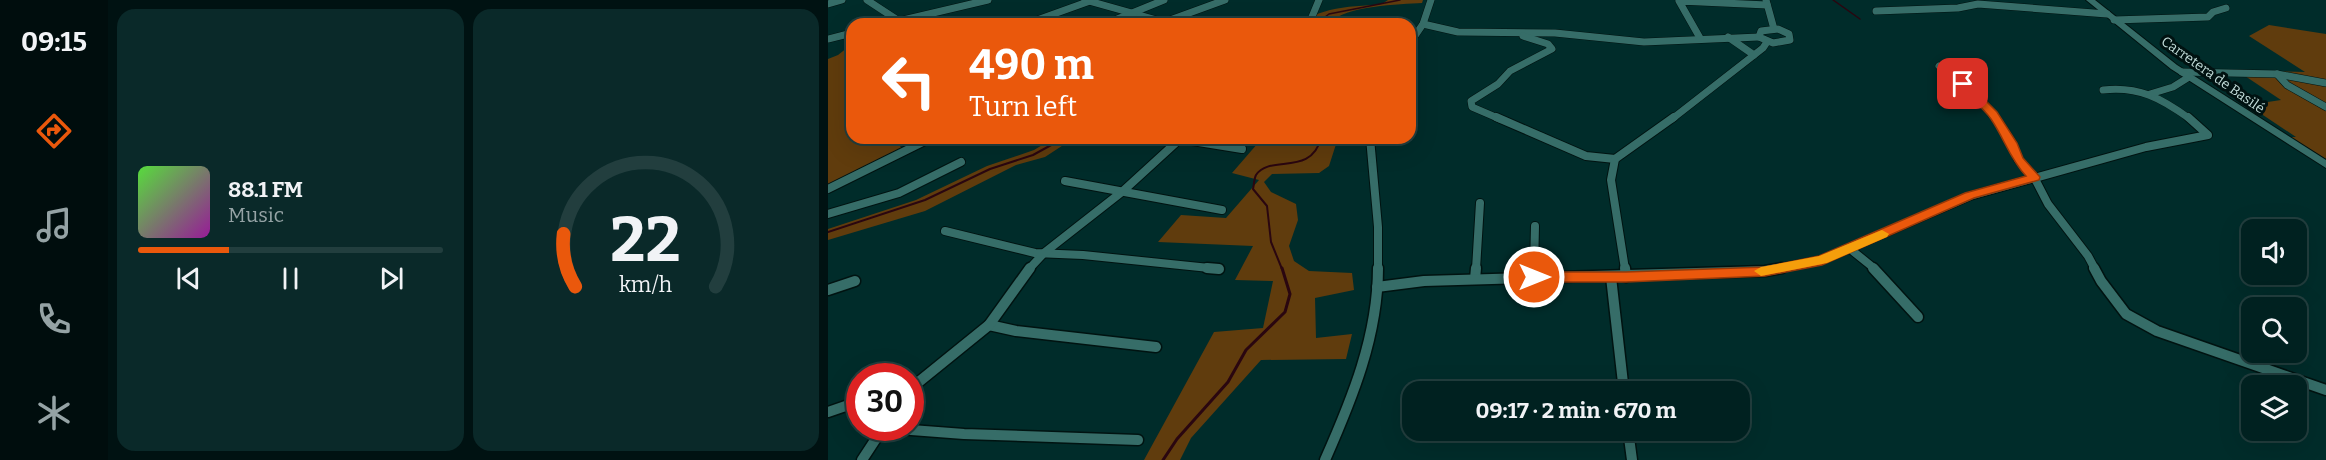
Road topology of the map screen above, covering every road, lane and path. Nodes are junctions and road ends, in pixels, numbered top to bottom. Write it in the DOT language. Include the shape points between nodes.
graph roads {
  1 [pos="842,0"];
  2 [pos="885,0"];
  3 [pos="988,0"];
  4 [pos="1088,0"];
  5 [pos="1164,0"];
  6 [pos="1225,0"];
  7 [pos="1319,0"];
  8 [pos="1431,0"];
  9 [pos="1675,0"];
  10 [pos="1701,0"];
  11 [pos="2090,0"];
  12 [pos="870,2"];
  13 [pos="1766,2"];
  14 [pos="828,4"];
  15 [pos="2226,8"];
  16 [pos="1876,11"];
  17 [pos="1133,13"];
  18 [pos="1178,16"];
  19 [pos="2110,17"];
  20 [pos="894,18"];
  21 [pos="912,18"];
  22 [pos="1042,18"];
  23 [pos="1120,18"];
  24 [pos="1148,18"];
  25 [pos="1173,18"];
  26 [pos="1181,18"];
  27 [pos="1312,18"];
  28 [pos="1423,24"];
  29 [pos="1774,29"];
  30 [pos="846,34"];
  31 [pos="1416,34"];
  32 [pos="1516,34"];
  33 [pos="1759,37"];
  34 [pos="1728,38"];
  35 [pos="828,39"];
  36 [pos="1700,39"];
  37 [pos="1767,42"];
  38 [pos="1754,55"];
  39 [pos="1939,66"];
  40 [pos="2277,74"];
  41 [pos="2185,75"];
  42 [pos="2326,83"];
  43 [pos="2103,90"];
  44 [pos="2150,94"];
  45 [pos="2326,107"];
  46 [pos="919,144"];
  47 [pos="1174,144"];
  48 [pos="1214,144"];
  49 [pos="1370,144"];
  50 [pos="1242,149"];
  51 [pos="1615,159"];
  52 [pos="961,162"];
  53 [pos="2326,165"];
  54 [pos="2034,177"];
  55 [pos="1065,181"];
  56 [pos="828,189"];
  57 [pos="1123,191"];
  58 [pos="1480,203"];
  59 [pos="1222,210"];
  60 [pos="828,214"];
  61 [pos="1535,226"];
  62 [pos="945,231"];
  63 [pos="1850,248"];
  64 [pos="1044,253"];
  65 [pos="1219,269"];
  66 [pos="1534,277"];
  67 [pos="1611,277"];
  68 [pos="1626,277"];
  69 [pos="1475,279"];
  70 [pos="855,280"];
  71 [pos="1377,287"];
  72 [pos="828,290"];
  73 [pos="1918,317"];
  74 [pos="989,325"];
  75 [pos="1156,347"];
  76 [pos="924,378"];
  77 [pos="1623,381"];
  78 [pos="2326,390"];
  79 [pos="846,406"];
  80 [pos="828,412"];
  81 [pos="924,431"];
  82 [pos="1138,440"];
  83 [pos="875,441"];
  84 [pos="1629,441"];
  85 [pos="862,460"];
  86 [pos="1325,460"];
  87 [pos="1632,460"];
  1 -- 14 [label="street"];
  2 -- 12 [label="street"];
  3 -- 21 [label="street"];
  4 -- 17 [label="street"];
  4 -- 22 [label="street"];
  5 -- 17 [label="street"];
  6 -- 18 [label="street"];
  7 -- 27 [label="street"];
  8 -- 28 [label="street"];
  9 -- 10 [label="street"];
  9 -- 36 [label="street"];
  10 -- 13 [label="street"];
  11 -- 19 [label="street, Carretera de Basilé"];
  12 -- 20 [label="street"];
  13 -- 29 [label="street"];
  15 -- 19 [label="street" via="2208,17"];
  16 -- 19 [label="street" via="1978,4"];
  17 -- 23 [label="street"];
  17 -- 24 [label="street"];
  18 -- 25 [label="street"];
  18 -- 26 [label="street"];
  19 -- 41 [label="street, Carretera de Basilé"];
  28 -- 31 [label="street"];
  28 -- 32 [label="street" via="1458,32"];
  29 -- 33 [label="street" via="1761,31"];
  29 -- 37 [label="street" via="1791,38 1783,43"];
  30 -- 35 [label="street"];
  32 -- 36 [label="street" via="1555,33 1644,42"];
  32 -- 51 [label="street" via="1552,50 1510,71 1471,101 1472,107 1586,156"];
  33 -- 34 [label="street"];
  33 -- 37 [label="street"];
  34 -- 36 [label="street"];
  34 -- 38 [label="street"];
  37 -- 38 [label="street"];
  38 -- 51 [label="street"];
  39 -- 54 [label="street" via="1994,114 2018,159"];
  40 -- 41 [label="street"];
  40 -- 42 [label="street"];
  40 -- 45 [label="street" via="2287,85"];
  41 -- 44 [label="street" via="2173,87"];
  41 -- 53 [label="street, Carretera de Basilé"];
  43 -- 44 [label="street" via="2125,88"];
  44 -- 54 [label="street" via="2208,135"];
  46 -- 56 [label="street"];
  47 -- 57 [label="street"];
  48 -- 50 [label="street"];
  49 -- 71 [label="street"];
  51 -- 68 [label="street" via="1611,180"];
  52 -- 60 [label="street" via="898,193"];
  54 -- 63 [label="street" via="1970,196"];
  54 -- 78 [label="street" via="2048,204 2126,314 2157,331"];
  55 -- 57 [label="street"];
  57 -- 59 [label="street"];
  57 -- 64 [label="street"];
  58 -- 69 [label="street"];
  61 -- 66 [label="street"];
  62 -- 64 [label="street"];
  63 -- 68 [label="street" via="1822,260 1765,271"];
  63 -- 73 [label="street" via="1870,264"];
  64 -- 65 [label="street"];
  64 -- 74 [label="street"];
  66 -- 67 [label="street"];
  66 -- 69 [label="street"];
  67 -- 68 [label="street"];
  67 -- 77 [label="street"];
  69 -- 71 [label="street"];
  70 -- 72 [label="street"];
  71 -- 86 [label="street" via="1374,318 1360,369"];
  74 -- 75 [label="street" via="1016,332"];
  74 -- 76 [label="street"];
  79 -- 80 [label="street"];
  81 -- 82 [label="street"];
  83 -- 85 [label="street"];
  84 -- 87 [label="street"];
}
